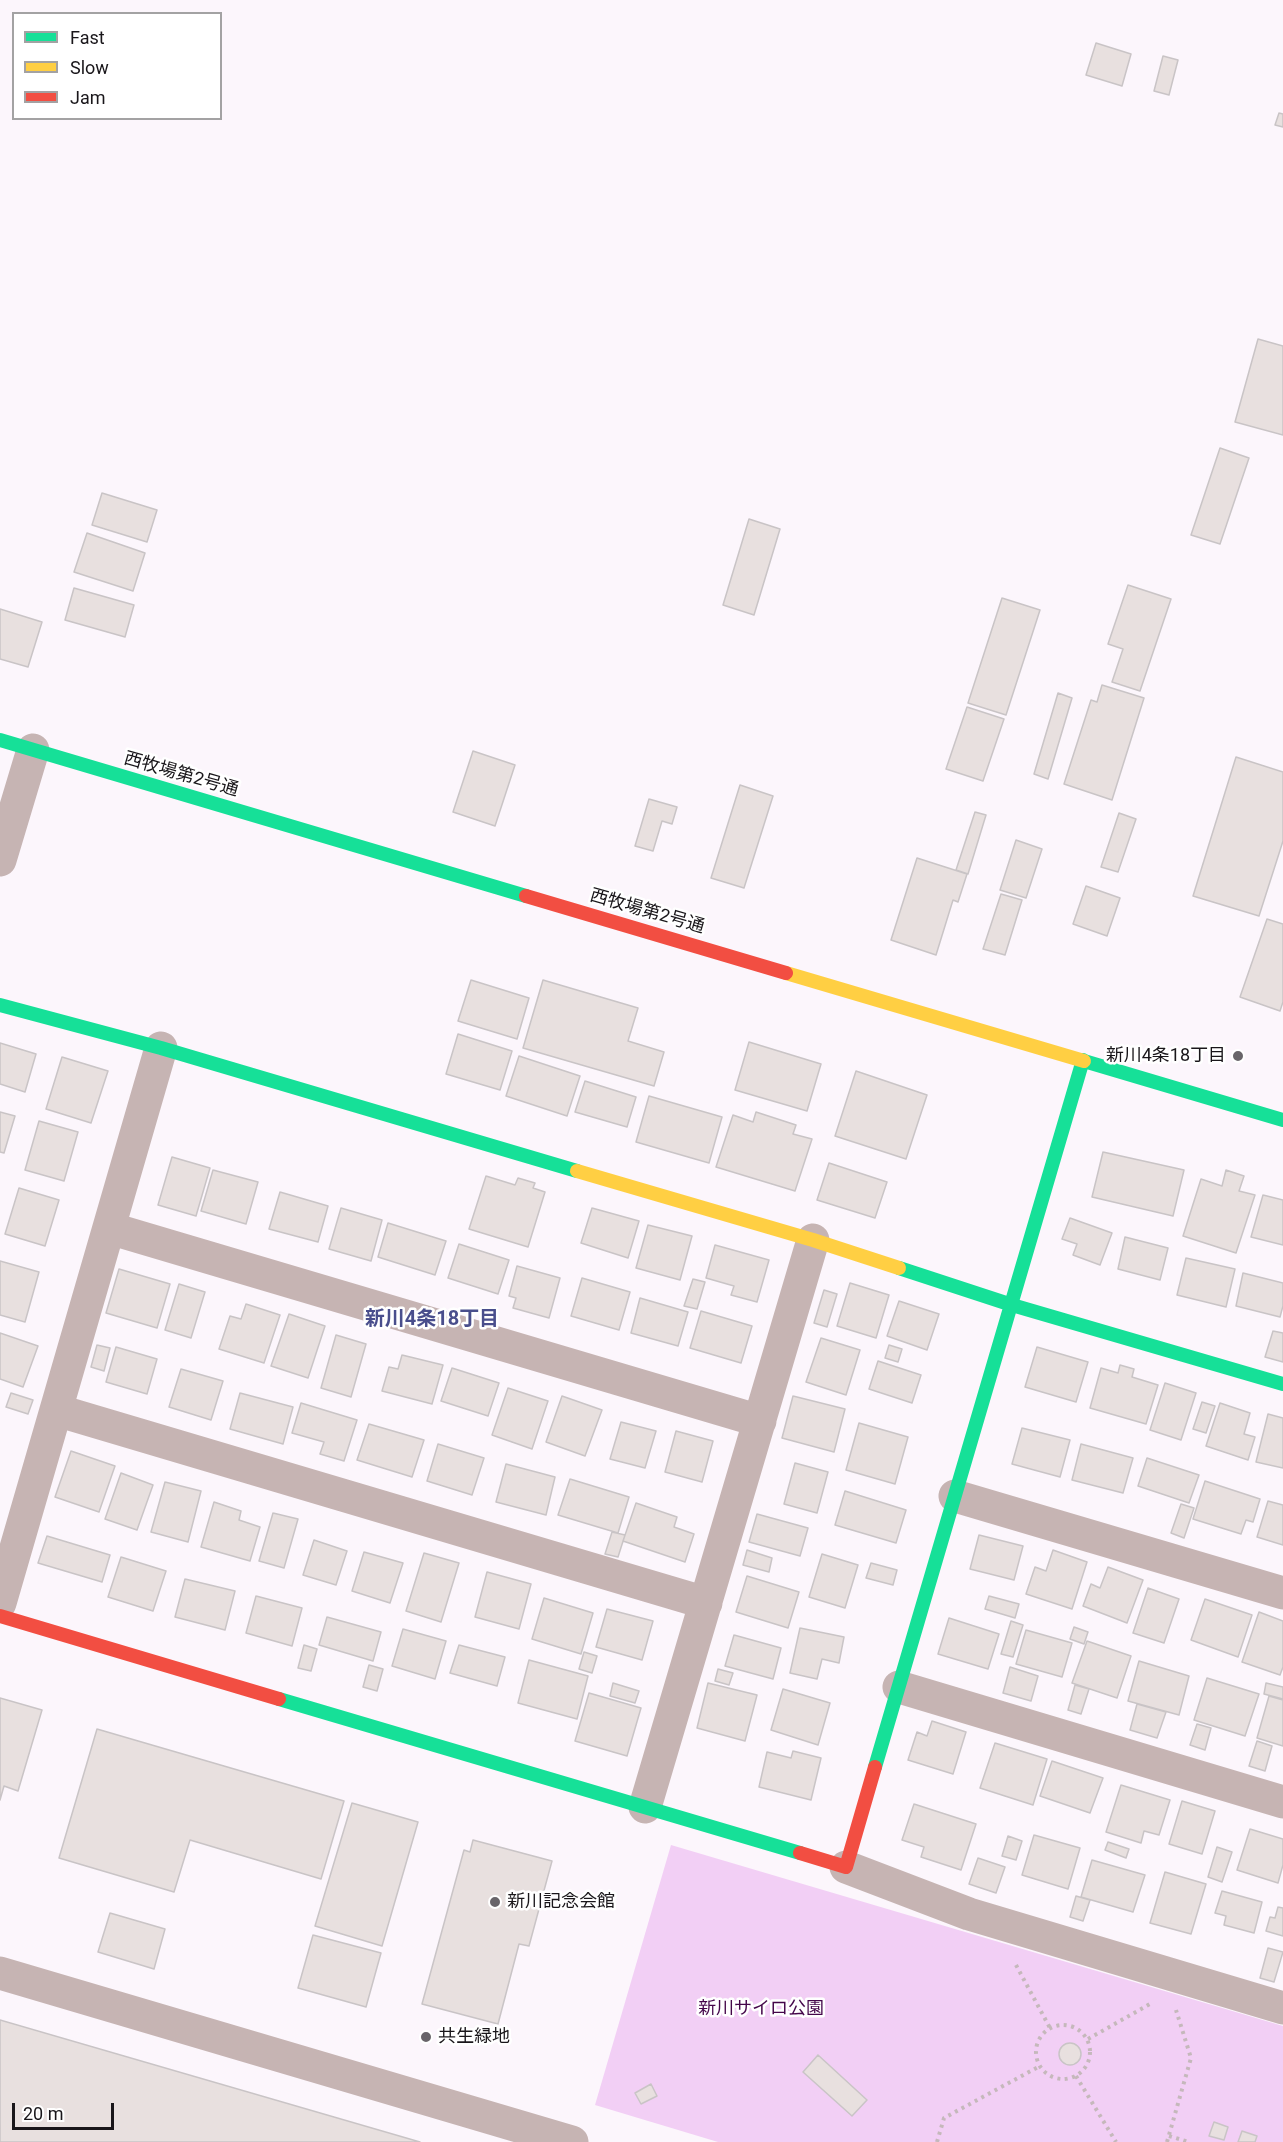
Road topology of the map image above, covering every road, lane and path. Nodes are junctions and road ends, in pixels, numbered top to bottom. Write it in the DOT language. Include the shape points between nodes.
graph roads {
  1 [pos="0,740"];
  2 [pos="33,750"];
  3 [pos="0,861"];
  4 [pos="0,1005"];
  5 [pos="161,1048"];
  6 [pos="1083,1060"];
  7 [pos="1283,1120"];
  8 [pos="109,1228"];
  9 [pos="813,1240"];
  10 [pos="1012,1305"];
  11 [pos="1283,1384"];
  12 [pos="56,1410"];
  13 [pos="760,1421"];
  14 [pos="955,1496"];
  15 [pos="1283,1593"];
  16 [pos="0,1603"];
  17 [pos="706,1603"];
  18 [pos="0,1616"];
  19 [pos="899,1687"];
  20 [pos="1283,1802"];
  21 [pos="645,1807"];
  22 [pos="846,1867"];
  23 [pos="1014,1959"];
  24 [pos="0,1973"];
  25 [pos="1160,1998"];
  26 [pos="1174,2003"];
  27 [pos="1283,2008"];
  28 [pos="1050,2028"];
  29 [pos="1088,2040"];
  30 [pos="1040,2066"];
  31 [pos="1076,2076"];
  32 [pos="1169,2136"];
  33 [pos="572,2142"];
  34 [pos="937,2142"];
  35 [pos="1116,2142"];
  36 [pos="1167,2142"];
  37 [pos="1189,2142"];
  1 -- 2 [label="street, 西牧場第2号通"];
  2 -- 3 [label="street"];
  2 -- 6 [label="street, 西牧場第2号通"];
  4 -- 5 [label="street"];
  5 -- 8 [label="street"];
  5 -- 9 [label="street"];
  6 -- 7 [label="street, 西牧場第2号通"];
  6 -- 10 [label="street"];
  8 -- 12 [label="street"];
  8 -- 13 [label="street"];
  9 -- 10 [label="street"];
  9 -- 13 [label="street"];
  10 -- 11 [label="street"];
  10 -- 14 [label="street"];
  12 -- 16 [label="street"];
  12 -- 17 [label="street"];
  13 -- 17 [label="street"];
  14 -- 15 [label="street"];
  14 -- 19 [label="street"];
  17 -- 21 [label="street"];
  18 -- 21 [label="street"];
  19 -- 20 [label="street"];
  19 -- 22 [label="street"];
  21 -- 22 [label="street"];
  22 -- 27 [label="street" via="969,1914"];
  23 -- 28 [label="path"];
  24 -- 33 [label="street"];
  25 -- 29 [label="path"];
  26 -- 32 [label="path" via="1191,2058"];
  28 -- 29 [label="path" via="1076,2027"];
  28 -- 30 [label="path" via="1038,2040 1036,2058"];
  29 -- 31 [label="path" via="1091,2056"];
  30 -- 31 [label="path" via="1052,2077"];
  30 -- 34 [label="path" via="945,2118"];
  31 -- 35 [label="path"];
  32 -- 36 [label="path"];
  32 -- 37 [label="path"];
}
